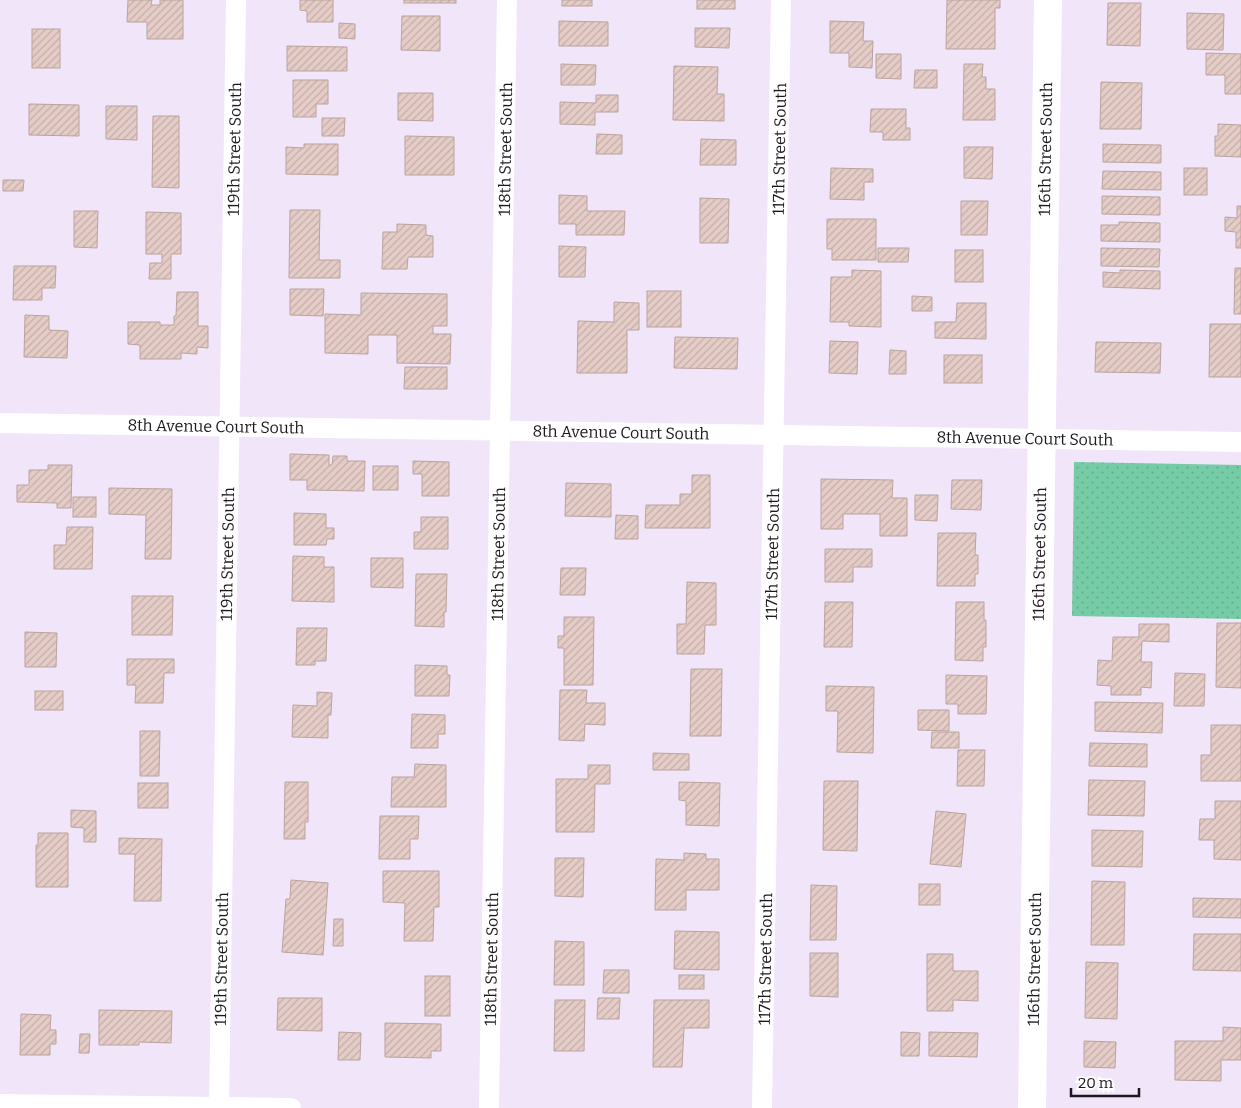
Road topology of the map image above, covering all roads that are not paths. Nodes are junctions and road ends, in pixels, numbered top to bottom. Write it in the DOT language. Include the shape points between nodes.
graph roads {
  1 [pos="236,0"];
  2 [pos="507,0"];
  3 [pos="781,0"];
  4 [pos="1048,0"];
  5 [pos="0,423"];
  6 [pos="229,426"];
  7 [pos="500,430"];
  8 [pos="774,434"];
  9 [pos="1040,438"];
  10 [pos="1241,442"];
  11 [pos="0,1104"];
  12 [pos="219,1108"];
  13 [pos="291,1108"];
  14 [pos="489,1108"];
  15 [pos="762,1108"];
  16 [pos="1032,1108"];
  1 -- 6 [label="street, 119th Street South"];
  2 -- 7 [label="street, 118th Street South"];
  3 -- 8 [label="street, 117th Street South"];
  4 -- 9 [label="street, 116th Street South"];
  5 -- 6 [label="street, 8th Avenue Court South"];
  6 -- 7 [label="street, 8th Avenue Court South"];
  6 -- 12 [label="street, 119th Street South"];
  7 -- 8 [label="street, 8th Avenue Court South"];
  7 -- 14 [label="street, 118th Street South"];
  8 -- 9 [label="street, 8th Avenue Court South"];
  8 -- 15 [label="street, 117th Street South"];
  9 -- 10 [label="street, 8th Avenue Court South"];
  9 -- 16 [label="street, 116th Street South"];
  11 -- 12 [label="street"];
  12 -- 13 [label="street"];
}
